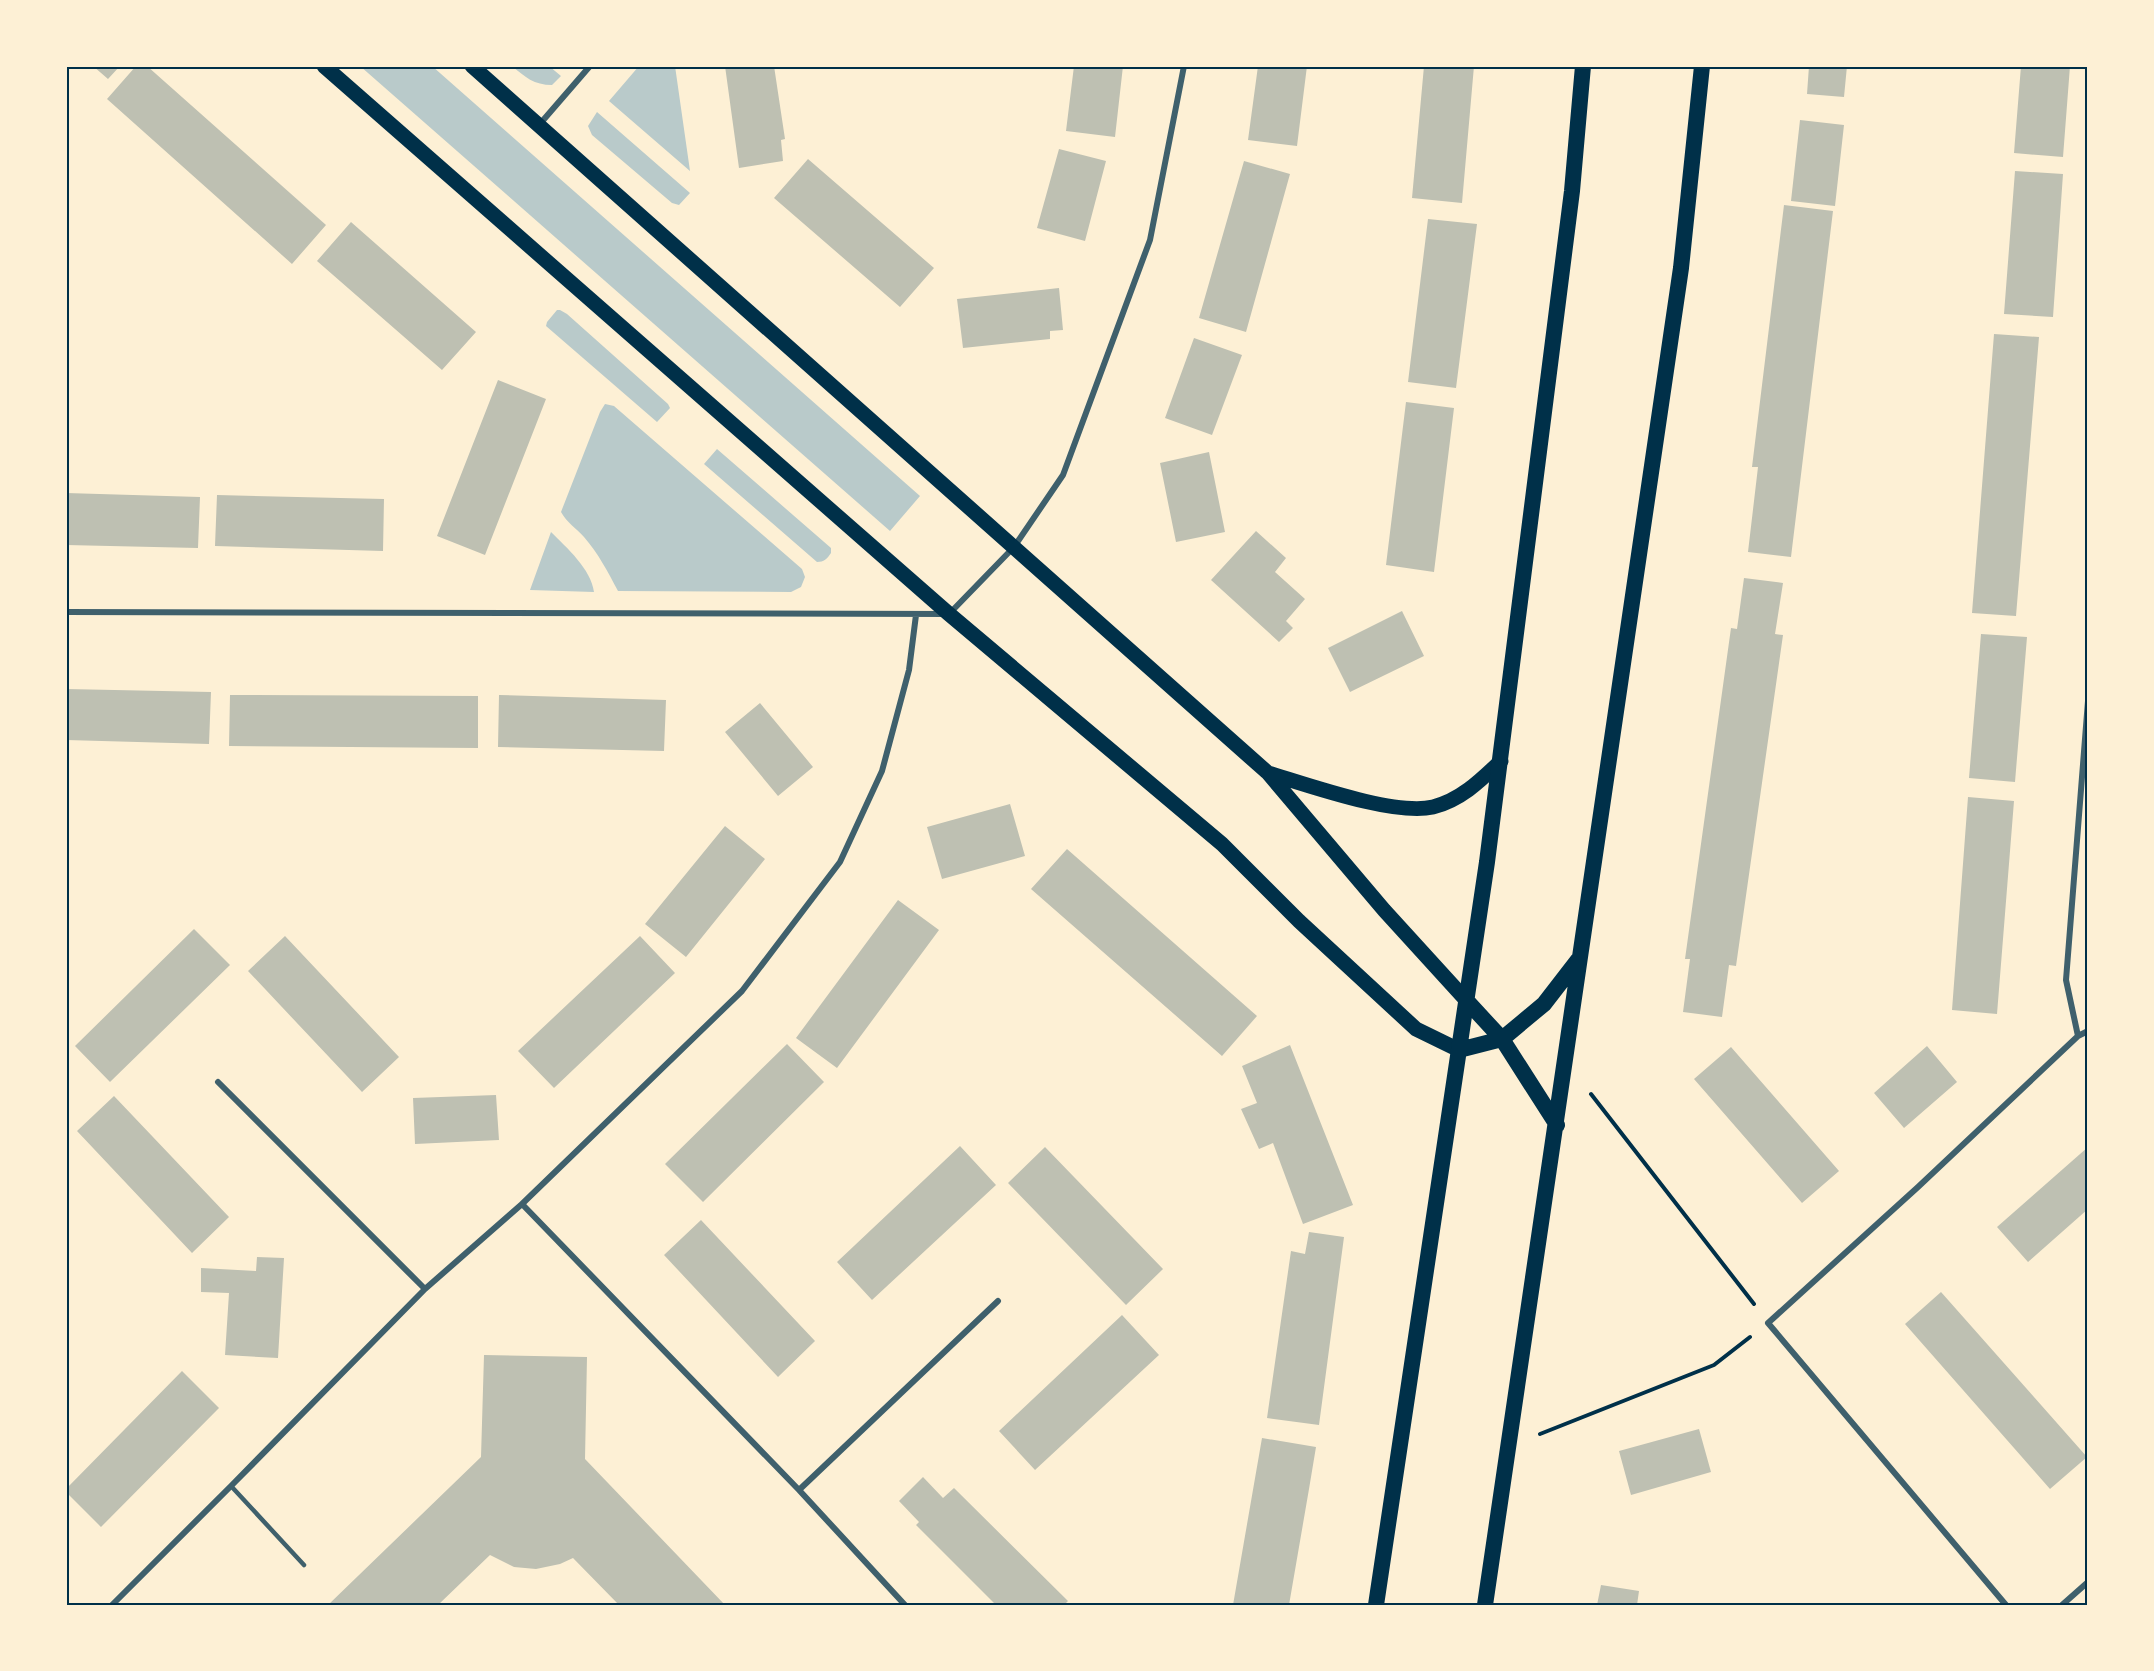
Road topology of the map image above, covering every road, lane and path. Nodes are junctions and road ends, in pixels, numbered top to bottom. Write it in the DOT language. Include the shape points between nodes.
graph roads {
  1 [pos="324,66"];
  2 [pos="472,66"];
  3 [pos="590,66"];
  4 [pos="1184,66"];
  5 [pos="1583,66"];
  6 [pos="1702,66"];
  7 [pos="539,125"];
  8 [pos="1014,547"];
  9 [pos="66,612"];
  10 [pos="949,614"];
  11 [pos="916,615"];
  12 [pos="2088,701"];
  13 [pos="1501,761"];
  14 [pos="1268,773"];
  15 [pos="1579,959"];
  16 [pos="1466,1000"];
  17 [pos="2088,1031"];
  18 [pos="2078,1036"];
  19 [pos="1502,1039"];
  20 [pos="1459,1050"];
  21 [pos="1566,1061"];
  22 [pos="218,1082"];
  23 [pos="1557,1125"];
  24 [pos="522,1204"];
  25 [pos="424,1289"];
  26 [pos="998,1301"];
  27 [pos="1768,1323"];
  28 [pos="1509,1446"];
  29 [pos="231,1486"];
  30 [pos="799,1490"];
  31 [pos="304,1565"];
  32 [pos="2088,1582"];
  33 [pos="112,1605"];
  34 [pos="905,1605"];
  35 [pos="1376,1605"];
  36 [pos="1485,1605"];
  37 [pos="2006,1605"];
  38 [pos="2062,1605"];
  1 -- 10 [label="main road"];
  2 -- 7 [label="main road"];
  3 -- 7 [label="street"];
  4 -- 8 [label="street" via="1150,240 1063,475"];
  5 -- 13 [label="highway" via="1572,190"];
  6 -- 15 [label="highway" via="1681,268"];
  7 -- 8 [label="main road"];
  8 -- 10 [label="street"];
  8 -- 14 [label="main road"];
  9 -- 11 [label="street"];
  10 -- 11 [label="street"];
  10 -- 20 [label="main road" via="1222,844 1416,1029"];
  11 -- 24 [label="street" via="909,670 882,771 840,862 742,991"];
  12 -- 18 [label="street" via="2066,980"];
  13 -- 14 [label="main road" via="1471,790 1433,807 1402,808"];
  13 -- 16 [label="highway"];
  14 -- 16 [label="main road"];
  15 -- 19 [label="highway" via="1544,1005"];
  15 -- 21 [label="highway"];
  16 -- 19 [label="highway"];
  16 -- 20 [label="highway"];
  17 -- 18 [label="street"];
  18 -- 27 [label="street"];
  19 -- 20 [label="highway"];
  19 -- 23 [label="highway"];
  20 -- 35 [label="highway"];
  21 -- 23 [label="highway"];
  21 -- 27 [label="path"];
  22 -- 25 [label="street"];
  23 -- 28 [label="highway"];
  24 -- 25 [label="street"];
  24 -- 30 [label="street"];
  25 -- 29 [label="street"];
  26 -- 30 [label="street"];
  27 -- 28 [label="path" via="1714,1365"];
  27 -- 37 [label="street"];
  28 -- 36 [label="highway"];
  29 -- 31 [label="lane"];
  29 -- 33 [label="street"];
  30 -- 34 [label="street"];
  32 -- 38 [label="street"];
}
